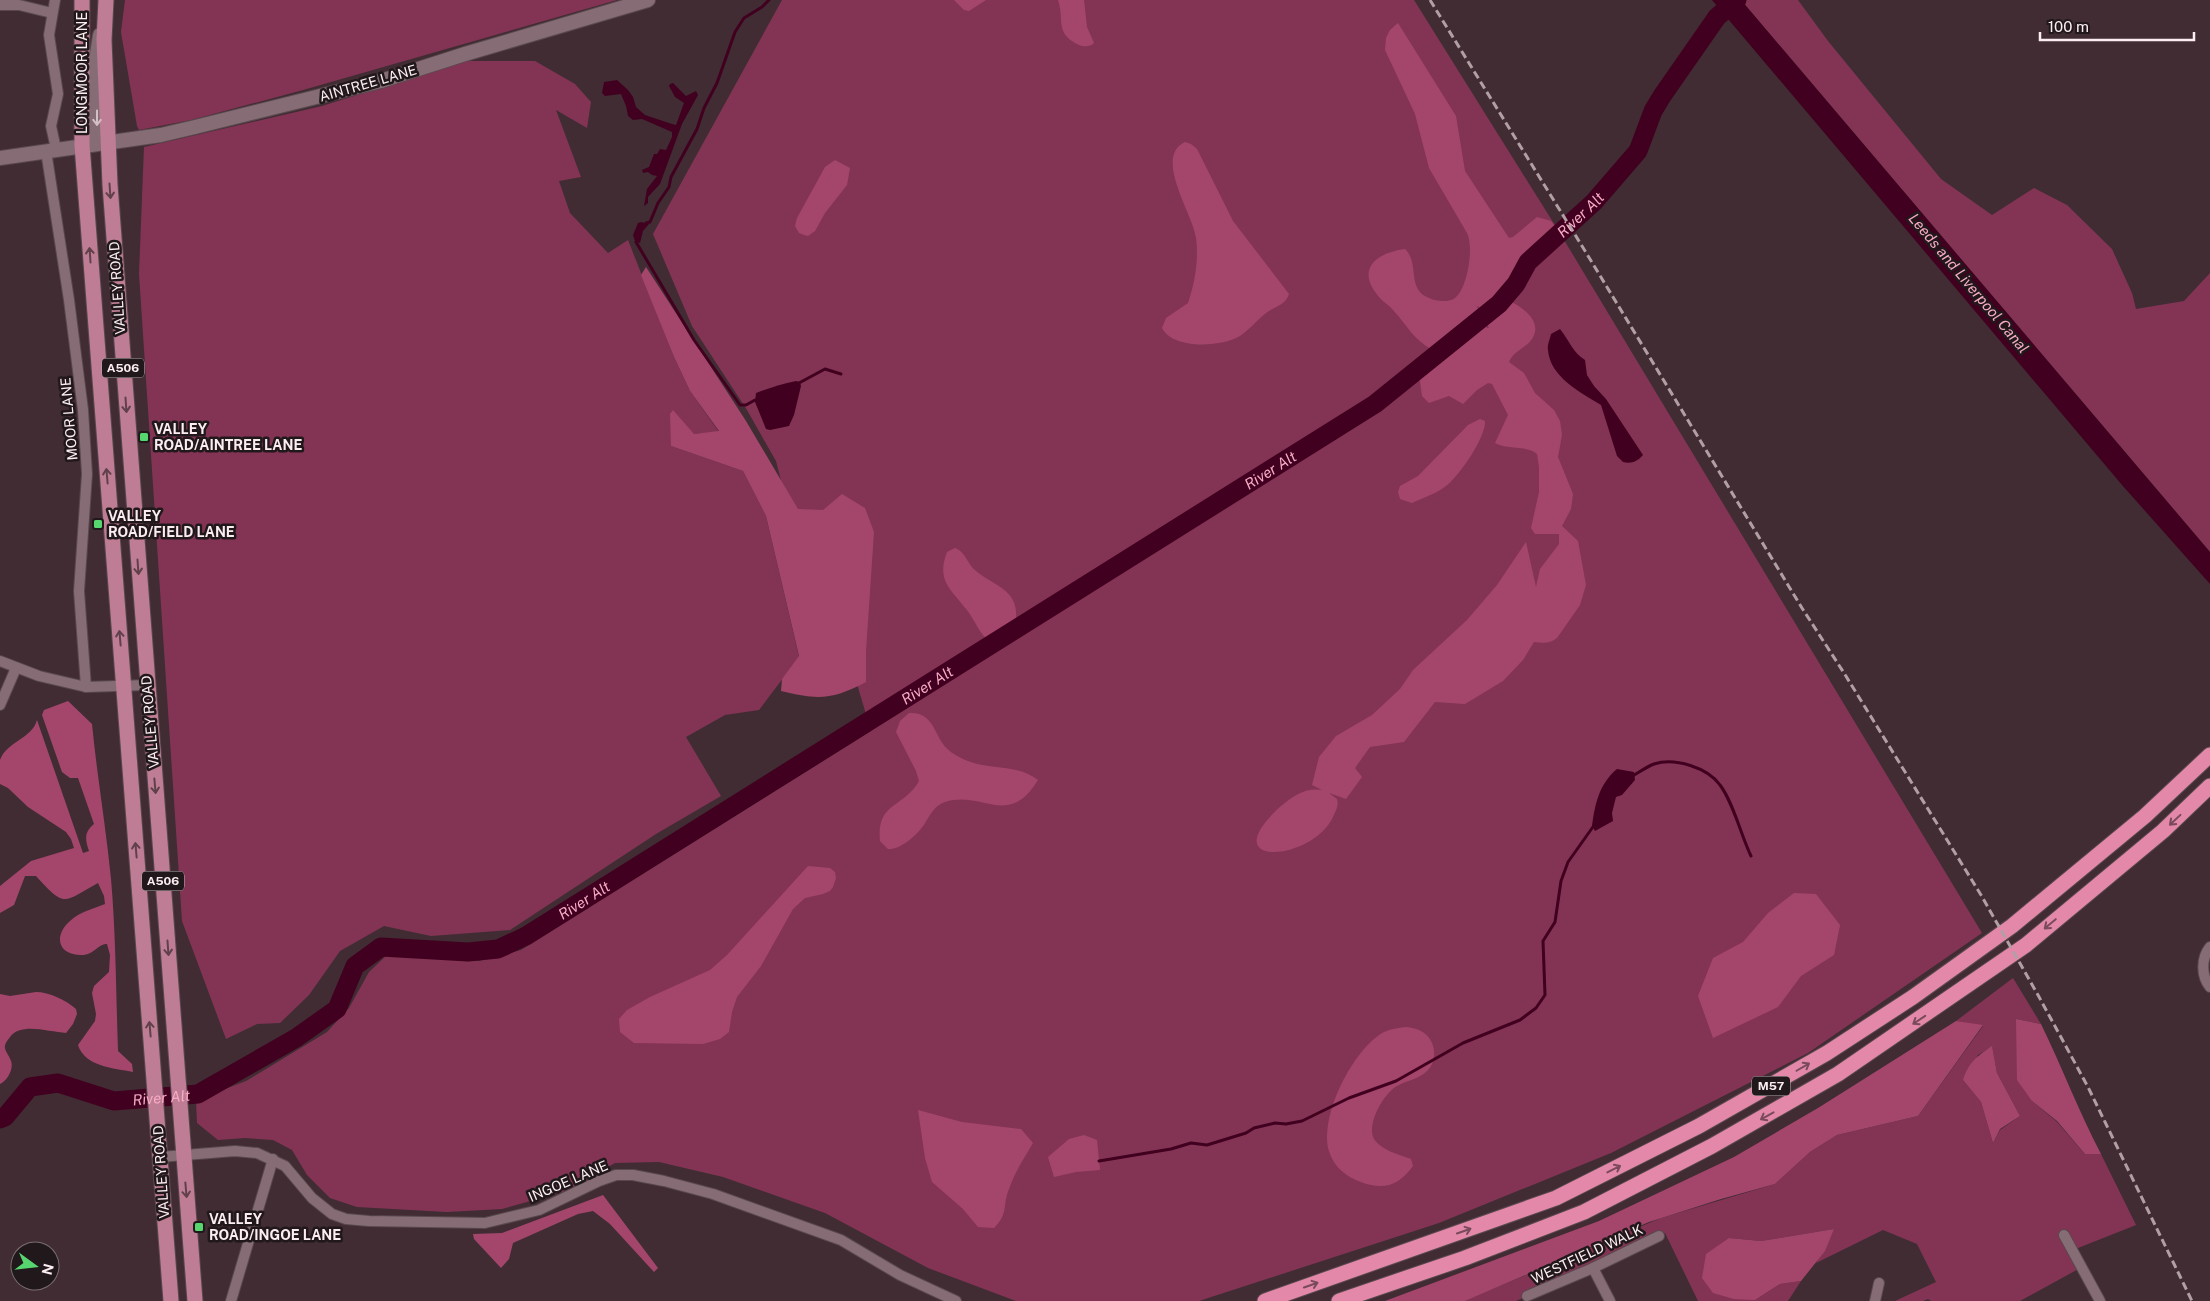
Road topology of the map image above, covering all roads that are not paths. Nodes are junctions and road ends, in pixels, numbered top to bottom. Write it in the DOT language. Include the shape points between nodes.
graph roads {
  1 [pos="55,0"];
  2 [pos="82,0"];
  3 [pos="106,0"];
  4 [pos="648,0"];
  5 [pos="0,5"];
  6 [pos="52,13"];
  7 [pos="108,142"];
  8 [pos="82,145"];
  9 [pos="51,150"];
  10 [pos="0,158"];
  11 [pos="0,661"];
  12 [pos="16,668"];
  13 [pos="147,685"];
  14 [pos="86,687"];
  15 [pos="123,687"];
  16 [pos="0,705"];
  17 [pos="2210,755"];
  18 [pos="2210,786"];
  19 [pos="2210,947"];
  20 [pos="2210,987"];
  21 [pos="184,1154"];
  22 [pos="160,1157"];
  23 [pos="274,1159"];
  24 [pos="2064,1235"];
  25 [pos="1659,1236"];
  26 [pos="1593,1268"];
  27 [pos="1879,1283"];
  28 [pos="1527,1296"];
  29 [pos="171,1301"];
  30 [pos="195,1301"];
  31 [pos="231,1301"];
  32 [pos="956,1301"];
  33 [pos="1265,1301"];
  34 [pos="1339,1301"];
  35 [pos="1610,1301"];
  36 [pos="1875,1301"];
  37 [pos="2100,1301"];
  1 -- 6 [label="street, LONGMOOR LANE"];
  2 -- 8 [label="main road, LONGMOOR LANE / A506"];
  3 -- 7 [label="main road, LONGMOOR LANE / A506" via="104,48"];
  3 -- 8 [label="main road, one-way" via="96,61 97,127 92,139"];
  4 -- 7 [label="main road, AINTREE LANE" via="381,81 186,129"];
  5 -- 6 [label="street" via="18,5"];
  6 -- 9 [label="street, LONGMOOR LANE" via="49,39 58,94"];
  7 -- 8 [label="main road, AINTREE LANE"];
  7 -- 13 [label="main road, VALLEY ROAD / A506, one-way"];
  8 -- 9 [label="main road, AINTREE LANE"];
  15 -- 8 [label="main road, VALLEY ROAD / A506, one-way"];
  9 -- 10 [label="main road, AINTREE LANE"];
  9 -- 14 [label="street, MOOR LANE" via="83,410 87,474 80,591"];
  11 -- 12 [label="street"];
  12 -- 14 [label="street"];
  12 -- 16 [label="street"];
  13 -- 15 [label="street"];
  13 -- 21 [label="main road, VALLEY ROAD / A506, one-way"];
  14 -- 15 [label="street"];
  22 -- 15 [label="main road, VALLEY ROAD / A506, one-way"];
  33 -- 17 [label="highway, M57, one-way" via="1556,1198 1699,1126 1827,1054 2012,926 2145,816"];
  18 -- 34 [label="highway, M57, one-way" via="2163,831 2026,945 1838,1074 1728,1137 1584,1212 1465,1258"];
  19 -- 20 [label="street" via="2203,966"];
  21 -- 22 [label="street, INGOE LANE"];
  21 -- 23 [label="street, INGOE LANE" via="242,1152"];
  21 -- 30 [label="main road, VALLEY ROAD / A506, one-way"];
  22 -- 29 [label="main road, VALLEY ROAD / A506"];
  23 -- 31 [label="street"];
  23 -- 32 [label="street, INGOE LANE" via="332,1214 369,1221 485,1223 539,1210 616,1175 664,1181 713,1194 841,1240 900,1275"];
  24 -- 37 [label="street"];
  25 -- 26 [label="street, WESTFIELD WALK"];
  26 -- 28 [label="street, WESTFIELD WALK"];
  26 -- 35 [label="street"];
  27 -- 36 [label="street"];
}
